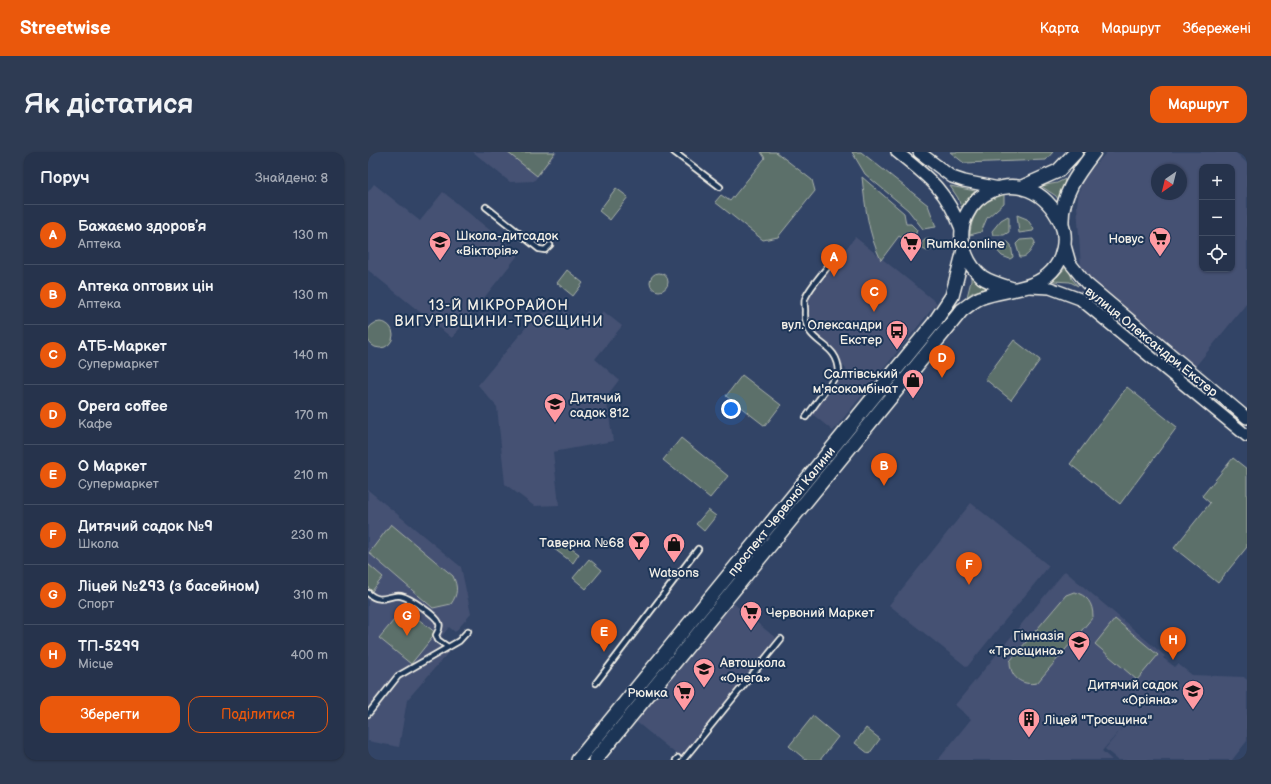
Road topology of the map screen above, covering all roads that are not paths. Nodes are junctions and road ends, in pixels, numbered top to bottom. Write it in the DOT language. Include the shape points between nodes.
graph roads {
  1 [pos="674,152"];
  2 [pos="897,152"];
  3 [pos="919,152"];
  4 [pos="1076,152"];
  5 [pos="1094,152"];
  6 [pos="720,187"];
  7 [pos="1022,187"];
  8 [pos="999,188"];
  9 [pos="486,207"];
  10 [pos="1062,227"];
  11 [pos="962,231"];
  12 [pos="1064,241"];
  13 [pos="550,245"];
  14 [pos="964,250"];
  15 [pos="837,256"];
  16 [pos="1030,286"];
  17 [pos="1013,289"];
  18 [pos="806,417"];
  19 [pos="1247,418"];
  20 [pos="1247,436"];
  21 [pos="698,549"];
  22 [pos="368,593"];
  23 [pos="468,631"];
  24 [pos="781,639"];
  25 [pos="448,647"];
  26 [pos="596,683"];
  27 [pos="368,714"];
  28 [pos="581,756"];
  29 [pos="569,760"];
  30 [pos="595,760"];
  31 [pos="683,760"];
  1 -- 6 [label="lane"];
  2 -- 11 [label="street" via="938,188 952,206"];
  3 -- 8 [label="street" via="952,177"];
  4 -- 7 [label="main road" via="1058,171"];
  5 -- 10 [label="main road" via="1072,184 1064,202"];
  7 -- 8 [label="main road"];
  7 -- 10 [label="main road" via="1032,190 1050,203"];
  8 -- 11 [label="main road" via="974,204 966,217"];
  9 -- 13 [label="lane" via="539,249 545,250"];
  10 -- 12 [label="main road"];
  11 -- 14 [label="main road"];
  12 -- 16 [label="main road" via="1061,256 1053,270 1041,281"];
  12 -- 19 [label="street, вулиця Олександри Екстер" via="1070,263 1086,283"];
  14 -- 17 [label="main road" via="971,265 982,276 991,282"];
  14 -- 28 [label="main road, проспект Червоної Калини" via="952,296 934,323"];
  15 -- 18 [label="lane" via="805,298 804,317 808,334 830,350 836,358 839,372"];
  16 -- 17 [label="main road"];
  16 -- 20 [label="street, вулиця Олександри Екстер" via="1050,288 1080,299"];
  17 -- 30 [label="main road, проспект Червоної Калини" via="979,298 962,310"];
  21 -- 26 [label="lane"];
  22 -- 25 [label="lane" via="382,600 400,596 414,601 439,621 440,627 436,635 438,640"];
  23 -- 25 [label="lane" via="459,641"];
  24 -- 31 [label="lane"];
  25 -- 27 [label="lane" via="398,676"];
  28 -- 29 [label="main road"];
}
